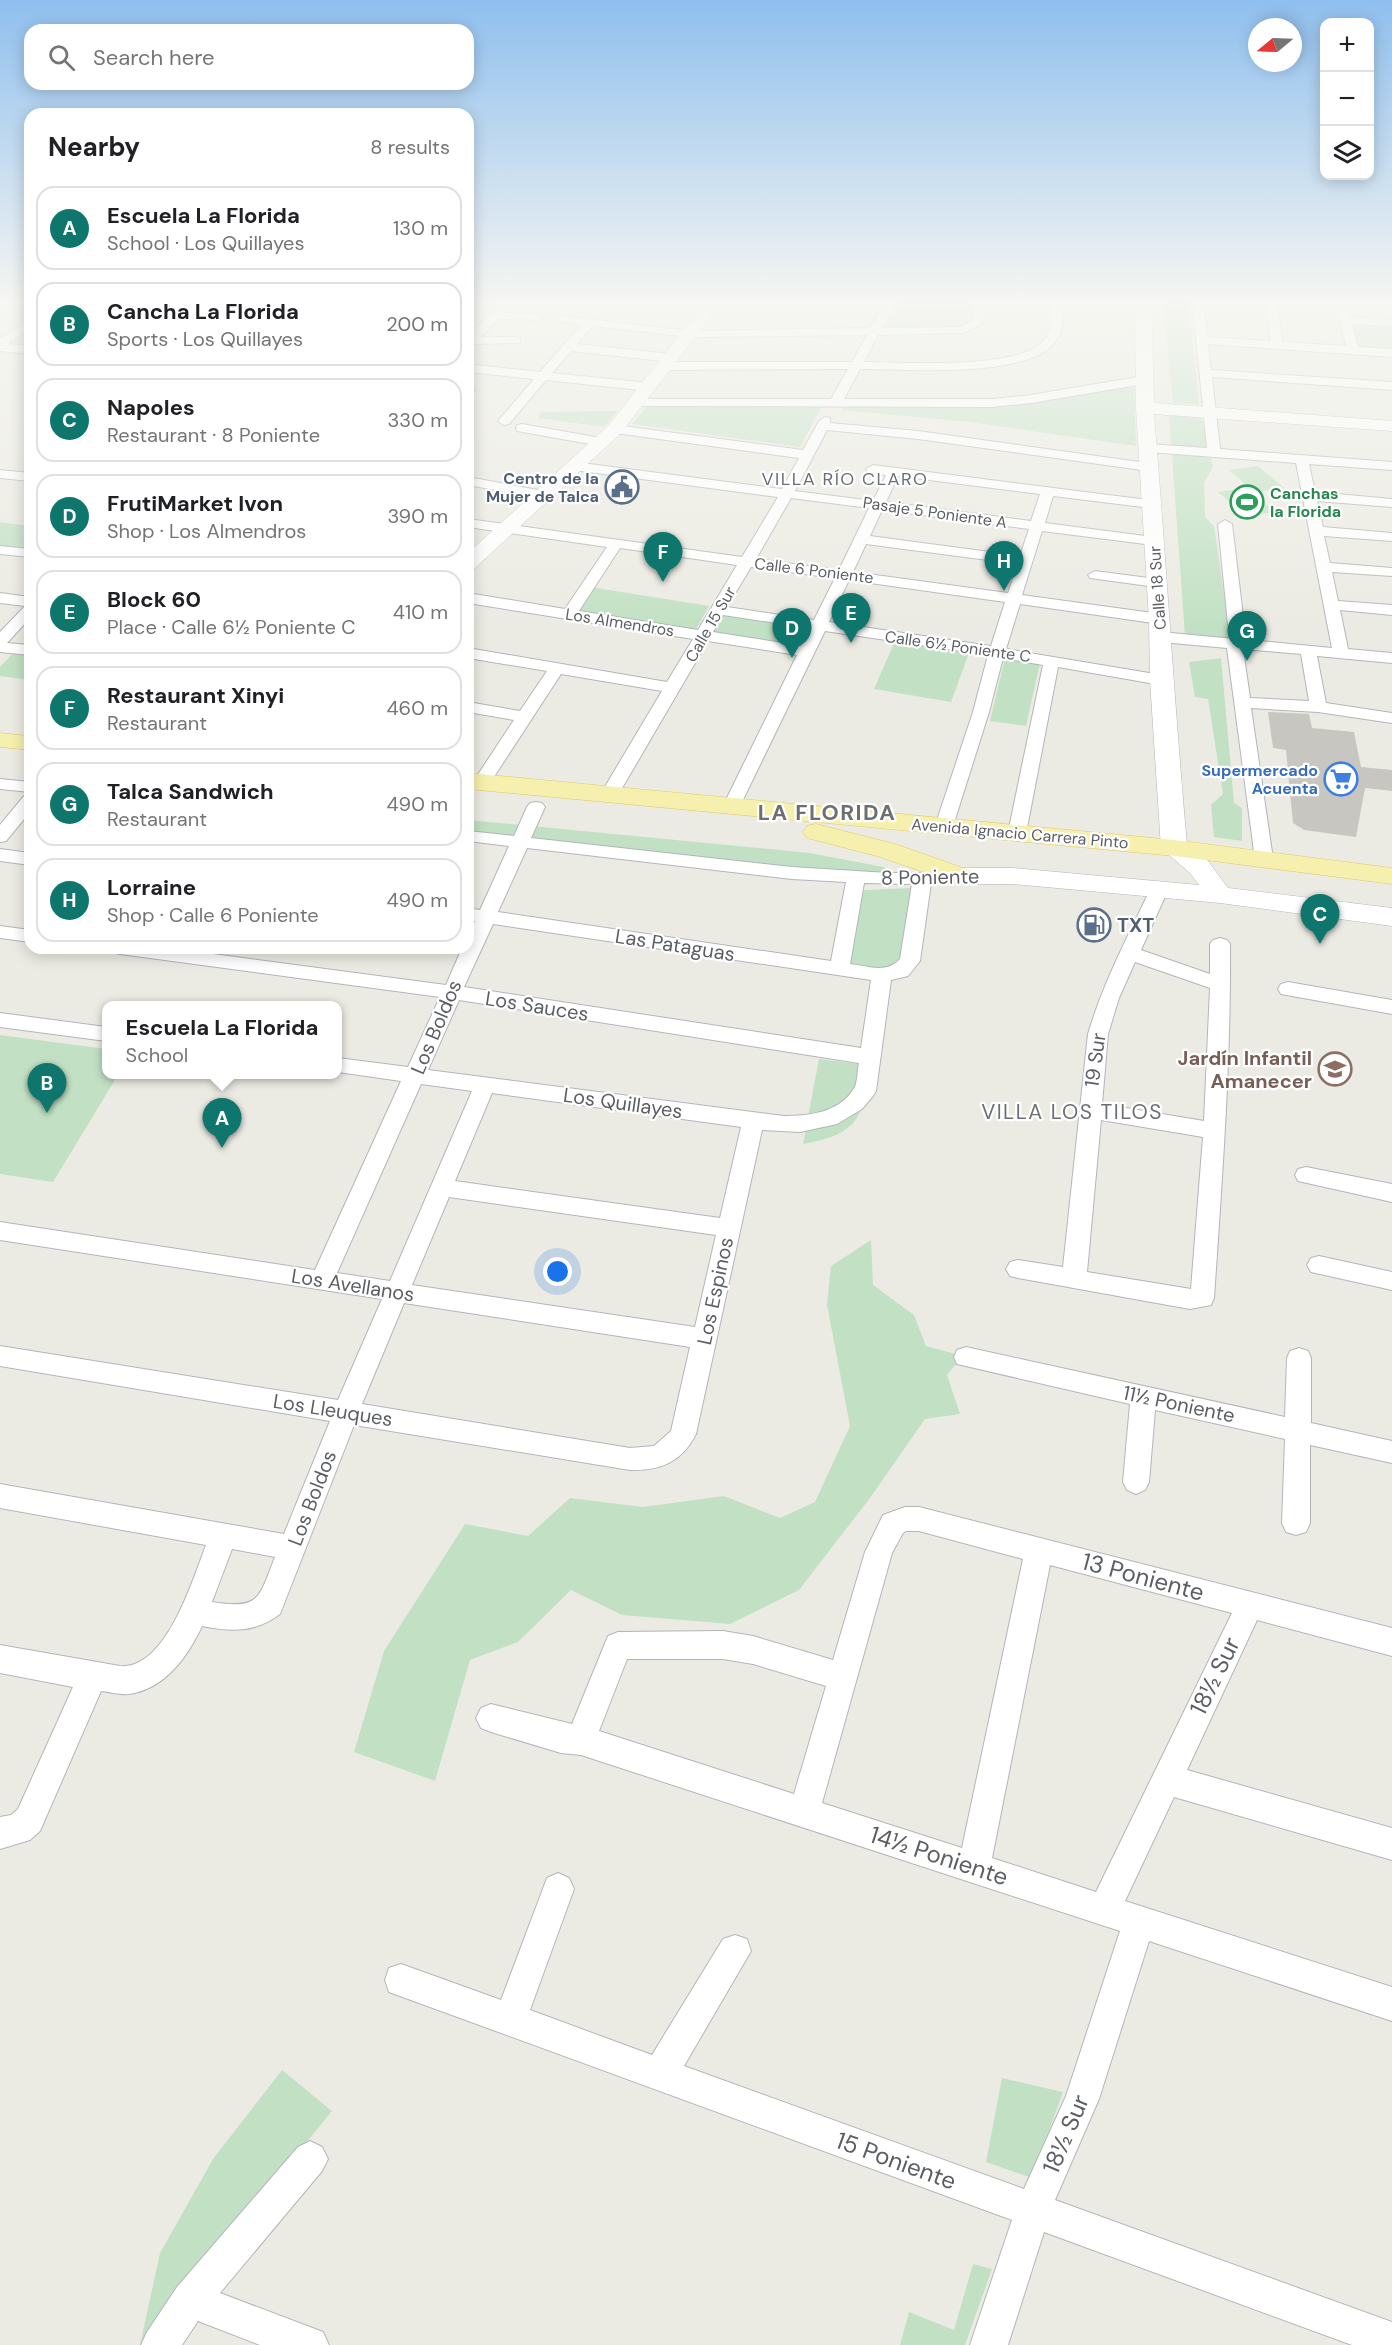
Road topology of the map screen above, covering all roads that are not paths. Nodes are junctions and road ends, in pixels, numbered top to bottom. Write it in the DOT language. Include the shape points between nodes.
graph roads {
  1 [pos="516,407"];
  2 [pos="633,407"];
  3 [pos="1208,407"];
  4 [pos="1153,409"];
  5 [pos="1209,413"];
  6 [pos="504,421"];
  7 [pos="1392,426"];
  8 [pos="522,428"];
  9 [pos="615,429"];
  10 [pos="601,442"];
  11 [pos="1214,453"];
  12 [pos="807,455"];
  13 [pos="1154,455"];
  14 [pos="1302,460"];
  15 [pos="574,466"];
  16 [pos="1392,466"];
  17 [pos="873,469"];
  18 [pos="894,471"];
  19 [pos="0,474"];
  20 [pos="24,477"];
  21 [pos="24,478"];
  22 [pos="474,482"];
  23 [pos="8,487"];
  24 [pos="1048,491"];
  25 [pos="787,493"];
  26 [pos="543,495"];
  27 [pos="1309,496"];
  28 [pos="1392,503"];
  29 [pos="1151,504"];
  30 [pos="878,505"];
  31 [pos="474,524"];
  32 [pos="1225,524"];
  33 [pos="1038,526"];
  34 [pos="506,529"];
  35 [pos="1316,531"];
  36 [pos="1392,537"];
  37 [pos="862,539"];
  38 [pos="1153,541"];
  39 [pos="615,545"];
  40 [pos="0,550"];
  41 [pos="24,552"];
  42 [pos="474,558"];
  43 [pos="1026,561"];
  44 [pos="746,562"];
  45 [pos="1323,567"];
  46 [pos="1392,572"];
  47 [pos="846,574"];
  48 [pos="1095,575"];
  49 [pos="1156,583"];
  50 [pos="0,598"];
  51 [pos="1015,598"];
  52 [pos="474,599"];
  53 [pos="24,601"];
  54 [pos="1331,605"];
  55 [pos="718,610"];
  56 [pos="1392,610"];
  57 [pos="568,614"];
  58 [pos="24,615"];
  59 [pos="820,626"];
  60 [pos="1166,632"];
  61 [pos="704,636"];
  62 [pos="0,641"];
  63 [pos="1239,644"];
  64 [pos="0,647"];
  65 [pos="24,649"];
  66 [pos="1308,650"];
  67 [pos="997,651"];
  68 [pos="807,652"];
  69 [pos="1341,653"];
  70 [pos="474,654"];
  71 [pos="1392,657"];
  72 [pos="1052,660"];
  73 [pos="556,669"];
  74 [pos="1161,680"];
  75 [pos="673,688"];
  76 [pos="1242,702"];
  77 [pos="1318,707"];
  78 [pos="474,708"];
  79 [pos="524,717"];
  80 [pos="1392,718"];
  81 [pos="0,740"];
  82 [pos="24,742"];
  83 [pos="0,756"];
  84 [pos="24,758"];
  85 [pos="0,784"];
  86 [pos="24,786"];
  87 [pos="474,787"];
  88 [pos="474,788"];
  89 [pos="474,788"];
  90 [pos="609,795"];
  91 [pos="732,806"];
  92 [pos="24,807"];
  93 [pos="536,807"];
  94 [pos="944,826"];
  95 [pos="816,832"];
  96 [pos="1017,833"];
  97 [pos="0,837"];
  98 [pos="474,837"];
  99 [pos="518,843"];
  100 [pos="0,855"];
  101 [pos="24,858"];
  102 [pos="1194,858"];
  103 [pos="1264,859"];
  104 [pos="959,876"];
  105 [pos="1392,876"];
  106 [pos="856,877"];
  107 [pos="922,878"];
  108 [pos="1159,890"];
  109 [pos="1392,893"];
  110 [pos="1220,895"];
  111 [pos="477,915"];
  112 [pos="1392,918"];
  113 [pos="0,932"];
  114 [pos="24,935"];
  115 [pos="1220,944"];
  116 [pos="165,954"];
  117 [pos="464,954"];
  118 [pos="1129,954"];
  119 [pos="840,970"];
  120 [pos="882,975"];
  121 [pos="1221,985"];
  122 [pos="1288,988"];
  123 [pos="451,992"];
  124 [pos="1392,1006"];
  125 [pos="0,1020"];
  126 [pos="102,1033"];
  127 [pos="870,1057"];
  128 [pos="342,1066"];
  129 [pos="416,1075"];
  130 [pos="485,1084"];
  131 [pos="1089,1110"];
  132 [pos="753,1122"];
  133 [pos="1213,1131"];
  134 [pos="1306,1175"];
  135 [pos="441,1187"];
  136 [pos="1392,1193"];
  137 [pos="729,1228"];
  138 [pos="0,1231"];
  139 [pos="1319,1265"];
  140 [pos="1018,1269"];
  141 [pos="1074,1279"];
  142 [pos="322,1280"];
  143 [pos="1392,1281"];
  144 [pos="396,1292"];
  145 [pos="705,1339"];
  146 [pos="0,1356"];
  147 [pos="966,1357"];
  148 [pos="1299,1358"];
  149 [pos="1143,1397"];
  150 [pos="346,1412"];
  151 [pos="1300,1431"];
  152 [pos="1392,1452"];
  153 [pos="665,1454"];
  154 [pos="1136,1482"];
  155 [pos="0,1496"];
  156 [pos="1296,1522"];
  157 [pos="223,1536"];
  158 [pos="293,1548"];
  159 [pos="1039,1550"];
  160 [pos="1250,1605"];
  161 [pos="193,1611"];
  162 [pos="1392,1642"];
  163 [pos="0,1659"];
  164 [pos="93,1676"];
  165 [pos="843,1677"];
  166 [pos="491,1718"];
  167 [pos="581,1740"];
  168 [pos="1165,1779"];
  169 [pos="804,1812"];
  170 [pos="9,1831"];
  171 [pos="1392,1845"];
  172 [pos="974,1868"];
  173 [pos="558,1889"];
  174 [pos="1104,1910"];
  175 [pos="1139,1921"];
  176 [pos="735,1951"];
  177 [pos="400,1980"];
  178 [pos="1392,2004"];
  179 [pos="510,2020"];
  180 [pos="660,2074"];
  181 [pos="310,2158"];
  182 [pos="1033,2210"];
  183 [pos="190,2300"];
  184 [pos="1392,2341"];
  185 [pos="160,2345"];
  186 [pos="310,2345"];
  187 [pos="989,2345"];
  1 -- 6 [label="street"];
  2 -- 9 [label="main road"];
  3 -- 5 [label="street"];
  4 -- 5 [label="main road"];
  4 -- 13 [label="main road, Calle 18 Sur"];
  5 -- 7 [label="main road"];
  5 -- 11 [label="street"];
  8 -- 10 [label="street"];
  9 -- 10 [label="main road"];
  9 -- 12 [label="street"];
  10 -- 15 [label="main road"];
  11 -- 13 [label="street"];
  11 -- 14 [label="street"];
  12 -- 13 [label="street, Calle 15 Sur" via="823,423"];
  12 -- 25 [label="street, Calle 15 Sur"];
  13 -- 29 [label="main road, Calle 18 Sur"];
  13 -- 60 [label="main road, Calle 18 Sur"];
  14 -- 16 [label="street"];
  14 -- 27 [label="street"];
  15 -- 25 [label="street, Pasaje 5 Poniente A"];
  15 -- 26 [label="main road"];
  17 -- 18 [label="street"];
  18 -- 24 [label="street"];
  18 -- 30 [label="street"];
  19 -- 20 [label="street"];
  21 -- 23 [label="street"];
  22 -- 26 [label="street"];
  24 -- 29 [label="street"];
  24 -- 33 [label="street"];
  25 -- 30 [label="street, Pasaje 5 Poniente A"];
  25 -- 44 [label="street, Calle 15 Sur"];
  26 -- 34 [label="main road"];
  27 -- 28 [label="street"];
  27 -- 35 [label="street"];
  29 -- 38 [label="main road, Calle 18 Sur"];
  30 -- 33 [label="street, Pasaje 5 Poniente A"];
  30 -- 37 [label="street"];
  31 -- 34 [label="street, Calle 6 Poniente"];
  32 -- 63 [label="street"];
  33 -- 38 [label="street, Pasaje 5 Poniente A"];
  33 -- 43 [label="street"];
  34 -- 39 [label="street, Calle 6 Poniente"];
  34 -- 42 [label="main road"];
  35 -- 36 [label="street"];
  35 -- 45 [label="street"];
  37 -- 43 [label="street"];
  37 -- 47 [label="street"];
  38 -- 49 [label="main road, Calle 18 Sur"];
  39 -- 44 [label="street, Calle 6 Poniente"];
  39 -- 57 [label="street"];
  40 -- 41 [label="street"];
  43 -- 51 [label="street"];
  44 -- 47 [label="street, Calle 6 Poniente"];
  44 -- 55 [label="street, Calle 15 Sur"];
  45 -- 46 [label="street"];
  45 -- 54 [label="street"];
  47 -- 51 [label="street, Calle 6 Poniente"];
  47 -- 59 [label="street"];
  48 -- 49 [label="street"];
  49 -- 60 [label="main road, Calle 18 Sur"];
  50 -- 53 [label="street"];
  51 -- 60 [label="street, Calle 6 Poniente"];
  51 -- 67 [label="street"];
  52 -- 57 [label="street, Los Almendros"];
  54 -- 56 [label="street"];
  54 -- 69 [label="street"];
  55 -- 59 [label="street, Calle 6½ Poniente C"];
  55 -- 61 [label="street, Calle 15 Sur"];
  57 -- 61 [label="street, Los Almendros"];
  58 -- 62 [label="street"];
  59 -- 67 [label="street, Calle 6½ Poniente C"];
  59 -- 68 [label="street"];
  60 -- 63 [label="street, Calle 6 Poniente"];
  60 -- 74 [label="main road, Calle 18 Sur"];
  60 -- 102 [label="main road, Calle 18 Sur"];
  61 -- 68 [label="street, Los Almendros"];
  61 -- 75 [label="street, Calle 15 Sur"];
  63 -- 66 [label="street, Calle 6 Poniente"];
  63 -- 76 [label="street"];
  64 -- 65 [label="street"];
  66 -- 69 [label="street, Calle 6 Poniente"];
  66 -- 77 [label="street"];
  67 -- 72 [label="street, Calle 6½ Poniente C"];
  67 -- 94 [label="street"];
  68 -- 91 [label="street"];
  69 -- 71 [label="street, Calle 6 Poniente"];
  70 -- 73 [label="street"];
  72 -- 74 [label="street, Calle 6½ Poniente C"];
  72 -- 96 [label="street"];
  73 -- 75 [label="street"];
  73 -- 79 [label="street"];
  74 -- 102 [label="main road, Calle 18 Sur"];
  75 -- 90 [label="street, Calle 15 Sur"];
  76 -- 77 [label="street"];
  76 -- 103 [label="street"];
  77 -- 80 [label="street"];
  78 -- 79 [label="street"];
  79 -- 87 [label="street"];
  81 -- 82 [label="main road"];
  83 -- 84 [label="main road"];
  85 -- 86 [label="street"];
  88 -- 90 [label="main road, Avenida Ignacio Carrera Pinto"];
  89 -- 93 [label="main road, Avenida Ignacio Carrera Pinto"];
  90 -- 91 [label="main road, Avenida Ignacio Carrera Pinto"];
  91 -- 94 [label="main road, Avenida Ignacio Carrera Pinto"];
  92 -- 97 [label="street"];
  93 -- 95 [label="main road, Avenida Ignacio Carrera Pinto"];
  93 -- 99 [label="street, Los Boldos"];
  94 -- 96 [label="main road, Avenida Ignacio Carrera Pinto"];
  95 -- 102 [label="main road, Avenida Ignacio Carrera Pinto"];
  95 -- 104 [label="main road" via="893,852"];
  96 -- 102 [label="main road, Avenida Ignacio Carrera Pinto"];
  98 -- 99 [label="street, 8 Poniente"];
  99 -- 106 [label="street, 8 Poniente"];
  99 -- 111 [label="street, Los Boldos"];
  100 -- 101 [label="street"];
  102 -- 103 [label="main road, Avenida Ignacio Carrera Pinto"];
  102 -- 109 [label="main road, Avenida Ignacio Carrera Pinto"];
  102 -- 110 [label="main road"];
  103 -- 105 [label="main road, Avenida Ignacio Carrera Pinto"];
  104 -- 107 [label="street, 8 Poniente"];
  104 -- 108 [label="main road, 8 Poniente" via="1013,876"];
  106 -- 107 [label="street, 8 Poniente"];
  106 -- 119 [label="street"];
  107 -- 120 [label="street" via="910,961 901,971"];
  108 -- 110 [label="main road, 8 Poniente"];
  108 -- 118 [label="street, 19 Sur"];
  110 -- 112 [label="main road, 8 Poniente"];
  111 -- 119 [label="street, Las Pataguas"];
  113 -- 114 [label="street"];
  115 -- 121 [label="street"];
  116 -- 123 [label="street, Los Sauces"];
  117 -- 123 [label="street, Los Boldos"];
  118 -- 121 [label="street"];
  118 -- 131 [label="street, 19 Sur" via="1101,1022"];
  119 -- 120 [label="street, Las Pataguas"];
  120 -- 127 [label="street"];
  121 -- 133 [label="street"];
  122 -- 124 [label="street"];
  123 -- 127 [label="street, Los Sauces"];
  123 -- 129 [label="street, Los Boldos"];
  125 -- 126 [label="street"];
  127 -- 132 [label="street, Los Quillayes" via="865,1091 844,1113 805,1124"];
  128 -- 129 [label="street, Los Quillayes"];
  129 -- 130 [label="street, Los Quillayes"];
  129 -- 142 [label="street, Los Boldos"];
  130 -- 132 [label="street, Los Quillayes"];
  130 -- 135 [label="street, Los Boldos"];
  131 -- 133 [label="street"];
  131 -- 141 [label="street, 19 Sur"];
  132 -- 137 [label="street, Los Espinos"];
  133 -- 141 [label="street" via="1202,1298"];
  134 -- 136 [label="street"];
  135 -- 137 [label="street"];
  135 -- 144 [label="street, Los Boldos"];
  137 -- 145 [label="street, Los Espinos"];
  138 -- 142 [label="street, Los Avellanos"];
  139 -- 143 [label="street"];
  140 -- 141 [label="street"];
  142 -- 144 [label="street, Los Avellanos"];
  144 -- 145 [label="street, Los Avellanos"];
  144 -- 150 [label="street, Los Boldos"];
  145 -- 153 [label="street, Los Espinos" via="682,1434"];
  146 -- 150 [label="street, Los Lleuques"];
  147 -- 149 [label="street, 11½ Poniente"];
  148 -- 151 [label="street"];
  149 -- 151 [label="street, 11½ Poniente"];
  149 -- 154 [label="street"];
  150 -- 153 [label="street, Los Lleuques" via="630,1459 648,1460"];
  150 -- 158 [label="street, Los Boldos"];
  151 -- 152 [label="street, 11½ Poniente"];
  151 -- 156 [label="street"];
  155 -- 157 [label="street"];
  157 -- 158 [label="street"];
  157 -- 161 [label="street"];
  158 -- 161 [label="street, Los Boldos" via="270,1605 260,1614 240,1619"];
  159 -- 160 [label="street, 13 Poniente"];
  159 -- 165 [label="street, 13 Poniente" via="919,1519 893,1524 879,1552"];
  159 -- 172 [label="street"];
  160 -- 162 [label="street, 13 Poniente"];
  160 -- 168 [label="street, 18½ Sur"];
  161 -- 164 [label="street" via="170,1654 147,1675 130,1680"];
  163 -- 164 [label="street"];
  164 -- 170 [label="street" via="29,1820"];
  165 -- 167 [label="street" via="723,1645 618,1646"];
  165 -- 169 [label="street"];
  166 -- 167 [label="street, 14½ Poniente"];
  167 -- 169 [label="street, 14½ Poniente"];
  168 -- 171 [label="street"];
  168 -- 174 [label="street, 18½ Sur"];
  169 -- 172 [label="street, 14½ Poniente"];
  172 -- 174 [label="street, 14½ Poniente"];
  173 -- 179 [label="street"];
  174 -- 175 [label="street, 14½ Poniente"];
  175 -- 178 [label="street, 14½ Poniente"];
  175 -- 182 [label="street, 18½ Sur" via="1082,2099"];
  176 -- 180 [label="street"];
  177 -- 179 [label="street, 15 Poniente"];
  179 -- 180 [label="street, 15 Poniente"];
  180 -- 182 [label="street, 15 Poniente"];
  181 -- 183 [label="street"];
  182 -- 184 [label="street, 15 Poniente"];
  182 -- 187 [label="street, 18½ Sur"];
  183 -- 185 [label="street"];
  183 -- 186 [label="street"];
}
